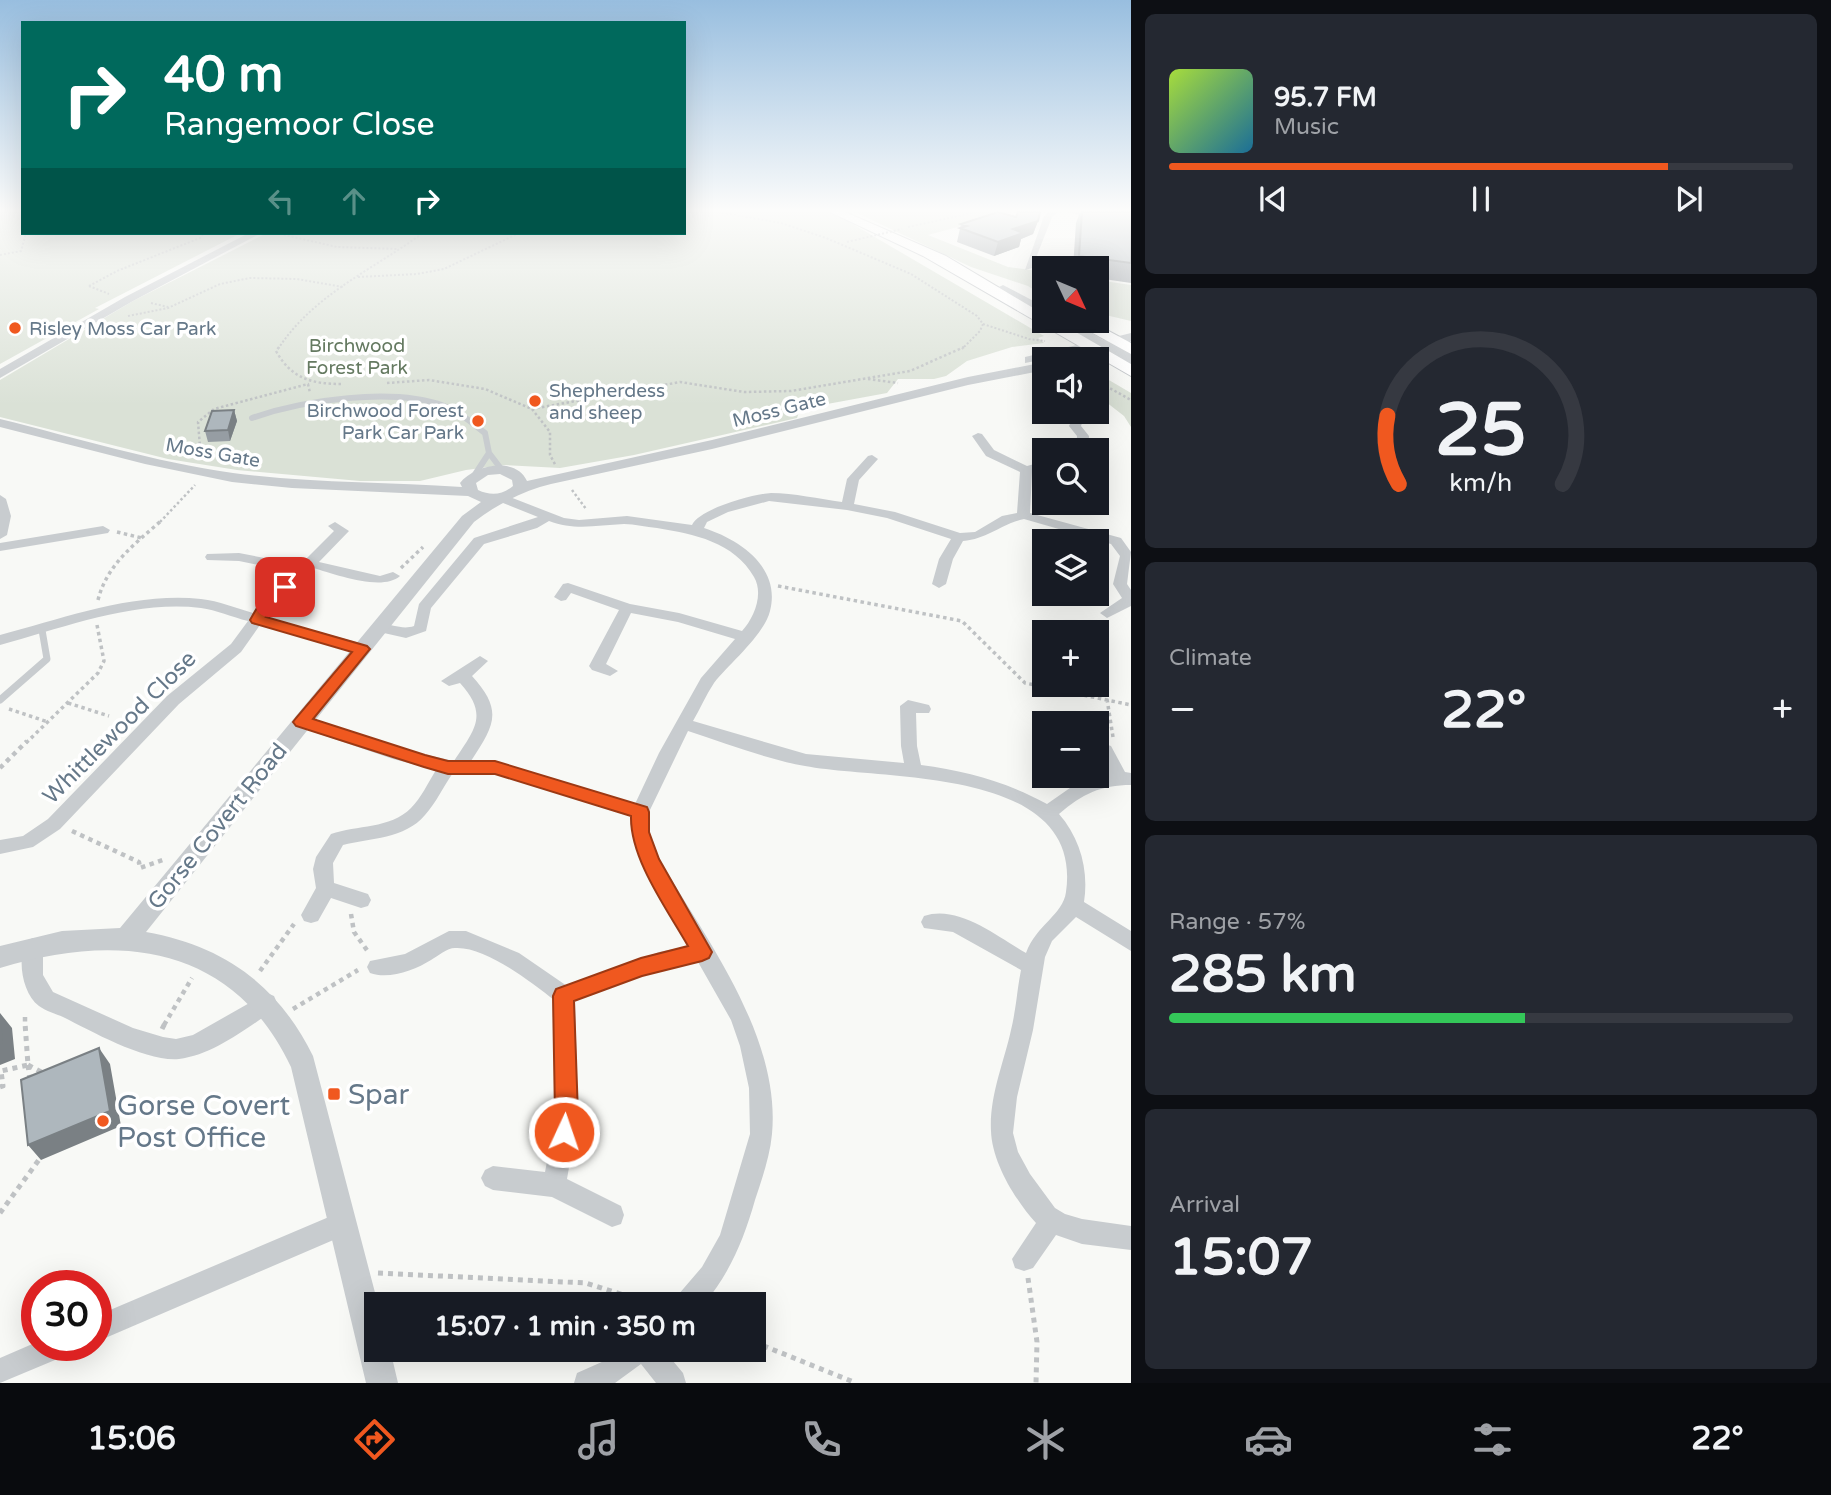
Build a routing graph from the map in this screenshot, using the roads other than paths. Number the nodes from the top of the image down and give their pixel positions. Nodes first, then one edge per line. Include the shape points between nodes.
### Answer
1 (172, 277) edge
2 (973, 277) edge
3 (978, 277) edge
4 (1003, 288) junction
5 (1032, 300) edge
6 (1032, 305) edge
7 (1084, 333) edge
8 (1092, 333) edge
9 (1110, 348) edge
10 (1131, 360) edge
11 (1032, 368) edge
12 (1131, 370) edge
13 (0, 374) edge
14 (965, 381) junction
15 (252, 418) dead end
16 (0, 422) edge
17 (978, 436) dead end
18 (489, 453) junction
19 (872, 459) dead end
20 (1032, 468) edge
21 (1026, 470) junction
22 (505, 471) junction
23 (562, 476) junction
24 (473, 485) junction
25 (521, 488) junction
26 (498, 499) junction
27 (0, 502) edge
28 (848, 506) junction
29 (541, 513) junction
30 (1024, 515) junction
31 (468, 519) junction
32 (335, 526) dead end
33 (103, 530) road end
34 (697, 530) junction
35 (0, 535) edge
36 (959, 537) junction
37 (1131, 537) edge
38 (1116, 541) junction
39 (0, 547) edge
40 (212, 557) dead end
41 (305, 566) junction
42 (393, 576) road end
43 (939, 584) dead end
44 (561, 597) dead end
45 (1130, 601) edge
46 (627, 608) junction
47 (1107, 613) dead end
48 (257, 620) junction
49 (380, 628) junction
50 (42, 629) junction
51 (745, 637) junction
52 (0, 640) edge
53 (362, 649) junction
54 (480, 661) dead end
55 (610, 671) dead end
56 (0, 700) edge
57 (923, 709) dead end
58 (302, 722) junction
59 (684, 724) junction
60 (1109, 756) edge
61 (453, 766) junction
62 (915, 771) junction
63 (1125, 778) edge
64 (640, 812) junction
65 (1048, 813) junction
66 (0, 847) edge
67 (326, 890) junction
68 (360, 900) road end
69 (1073, 905) junction
70 (311, 915) road end
71 (931, 922) dead end
72 (126, 939) junction
73 (1131, 943) edge
74 (33, 947) junction
75 (702, 952) junction
76 (0, 957) edge
77 (1032, 966) junction
78 (377, 967) road end
79 (564, 996) junction
80 (265, 1002) junction
81 (493, 1178) dead end
82 (554, 1185) junction
83 (612, 1215) dead end
84 (1051, 1222) junction
85 (343, 1223) junction
86 (1131, 1238) edge
87 (1024, 1259) road end
88 (697, 1292) edge
89 (112, 1322) edge
90 (23, 1361) edge
91 (623, 1362) edge
92 (656, 1362) edge
93 (0, 1371) edge
94 (383, 1383) edge
95 (587, 1383) edge
96 (673, 1383) edge

1 - 13 street
2 - 9 main road
3 - 4 main road
4 - 5 main road
4 - 6 street
7 - 9 street
8 - 9 main road
9 - 10 street
9 - 12 main road
9 - 14 street, Moss Gate via 1007,365
11 - 14 street, Moss Gate
14 - 23 street, Moss Gate via 715,444
15 - 18 lane via 270,410 324,401 422,401 443,405 485,433
16 - 24 street, Moss Gate via 225,476 310,484
17 - 21 street via 990,453
18 - 22 lane
18 - 24 lane
19 - 28 street via 853,479
20 - 21 street
21 - 30 street
22 - 23 street, Moss Gate
22 - 24 street, Moss Gate via 487,471
22 - 25 street via 519,478
23 - 25 street, Moss Gate
24 - 26 street, Moss Gate
24 - 31 street, Gorse Covert Road
25 - 26 street, Moss Gate
25 - 29 street
26 - 29 street
26 - 31 street, Gorse Covert Road
27 - 35 street via 5,516
28 - 34 street via 769,497 723,509 701,520
28 - 36 street
29 - 34 street via 579,524 627,520
29 - 49 street via 532,525 479,541 424,607 421,628 403,634
30 - 36 street via 978,536
30 - 38 street
31 - 49 street, Gorse Covert Road
32 - 41 street, Whittlewood Close via 342,531
33 - 39 street
34 - 51 street via 751,559 765,583 763,612
36 - 43 street
37 - 38 street
38 - 45 street via 1127,556 1120,584
40 - 41 street
41 - 42 street via 380,580
41 - 48 street, Whittlewood Close
44 - 46 street via 568,587
45 - 47 street
46 - 51 street
46 - 55 street via 597,666
48 - 50 street via 205,604 166,602
48 - 53 street
48 - 66 street, Whittlewood Close via 236,648 173,700 54,824 27,842
49 - 53 street, Gorse Covert Road
50 - 52 street
50 - 56 lane via 47,659
51 - 59 street via 707,682
53 - 58 street, Gorse Covert Road
54 - 61 street via 456,679 481,694 486,718 482,731
57 - 62 street via 908,706 907,752
58 - 61 street via 399,755
58 - 72 street, Gorse Covert Road
59 - 62 street via 801,759
59 - 64 street
60 - 63 street
61 - 64 street via 495,768
61 - 67 street via 434,785 425,804 404,823 337,839 322,863
62 - 65 street via 967,778 1012,792
63 - 65 street via 1094,780
64 - 75 street via 640,832 650,861
65 - 69 street via 1069,840 1077,877
67 - 68 street
67 - 70 street
69 - 73 street
69 - 77 street via 1039,943
71 - 77 street via 956,924
72 - 74 street, Gorse Covert Road
72 - 80 street, Gorse Covert Road via 204,961
74 - 76 street, Gorse Covert Road
74 - 80 street via 30,972 46,999 152,1045 178,1050 225,1031
75 - 79 street via 635,969
75 - 88 street via 740,1016 751,1046 760,1087 761,1134 731,1240
77 - 84 street via 1001,1132 1009,1161
78 - 79 street via 407,962 448,932 509,958
79 - 82 street via 566,1115
80 - 85 street via 304,1065
81 - 82 street
82 - 83 street
84 - 86 street via 1087,1233
84 - 87 street
85 - 89 street
85 - 94 street
90 - 93 street
91 - 95 street
92 - 96 street

